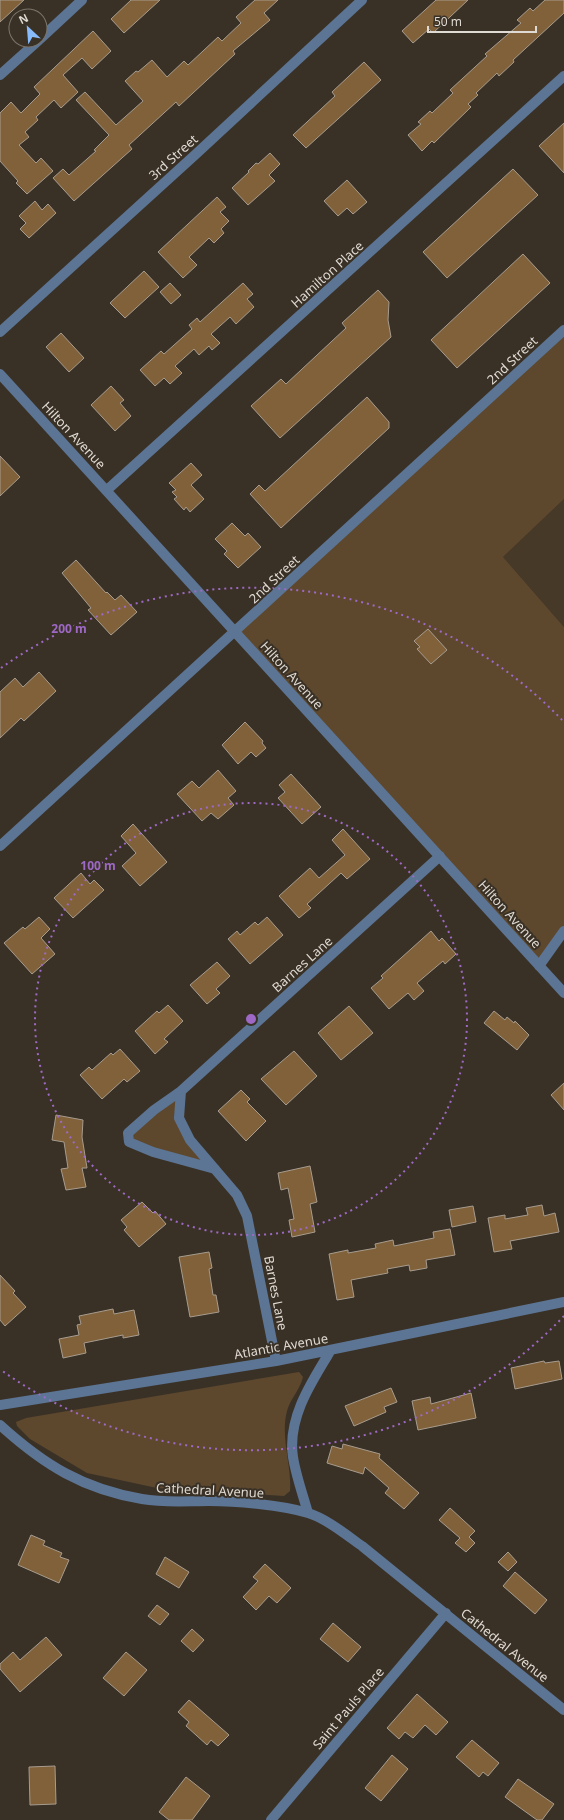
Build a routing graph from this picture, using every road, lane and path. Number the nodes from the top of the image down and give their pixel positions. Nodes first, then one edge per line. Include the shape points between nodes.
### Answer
1 (82, 0) edge
2 (362, 0) edge
3 (48, 32) edge
4 (31, 48) edge
5 (0, 75) edge
6 (564, 76) edge
7 (564, 330) edge
8 (0, 332) edge
9 (0, 374) edge
10 (107, 490) junction
11 (235, 632) junction
12 (0, 846) edge
13 (440, 856) junction
14 (564, 931) edge
15 (540, 966) junction
16 (564, 993) edge
17 (182, 1091) junction
18 (215, 1169) junction
19 (564, 1302) edge
20 (331, 1350) junction
21 (276, 1361) junction
22 (0, 1405) edge
23 (0, 1425) edge
24 (308, 1513) junction
25 (446, 1613) junction
26 (564, 1710) edge
27 (271, 1820) edge

1 - 3 street
2 - 8 street, 3rd Street
4 - 5 street
6 - 10 street, Hamilton Place
7 - 11 street, 2nd Street
9 - 10 street, Hilton Avenue
10 - 11 street, Hilton Avenue
11 - 12 street, 2nd Street
11 - 13 street, Hilton Avenue
13 - 15 street, Hilton Avenue
13 - 17 street, Barnes Lane
14 - 15 street
15 - 16 street, Hilton Avenue
17 - 18 street, Barnes Lane via 179,1118 190,1140
17 - 18 street, Barnes Lane via 154,1110 128,1133 129,1142 153,1152
18 - 21 street, Barnes Lane via 237,1195 247,1216
19 - 20 street, Atlantic Avenue
20 - 21 street, Atlantic Avenue
20 - 24 street via 310,1384 296,1420 292,1441 293,1457
21 - 22 street, Atlantic Avenue
23 - 24 street, Cathedral Avenue via 41,1460 77,1480 103,1490 143,1499 174,1502 241,1502
24 - 25 street, Cathedral Avenue via 362,1546
25 - 26 street, Cathedral Avenue
25 - 27 street, Saint Pauls Place

